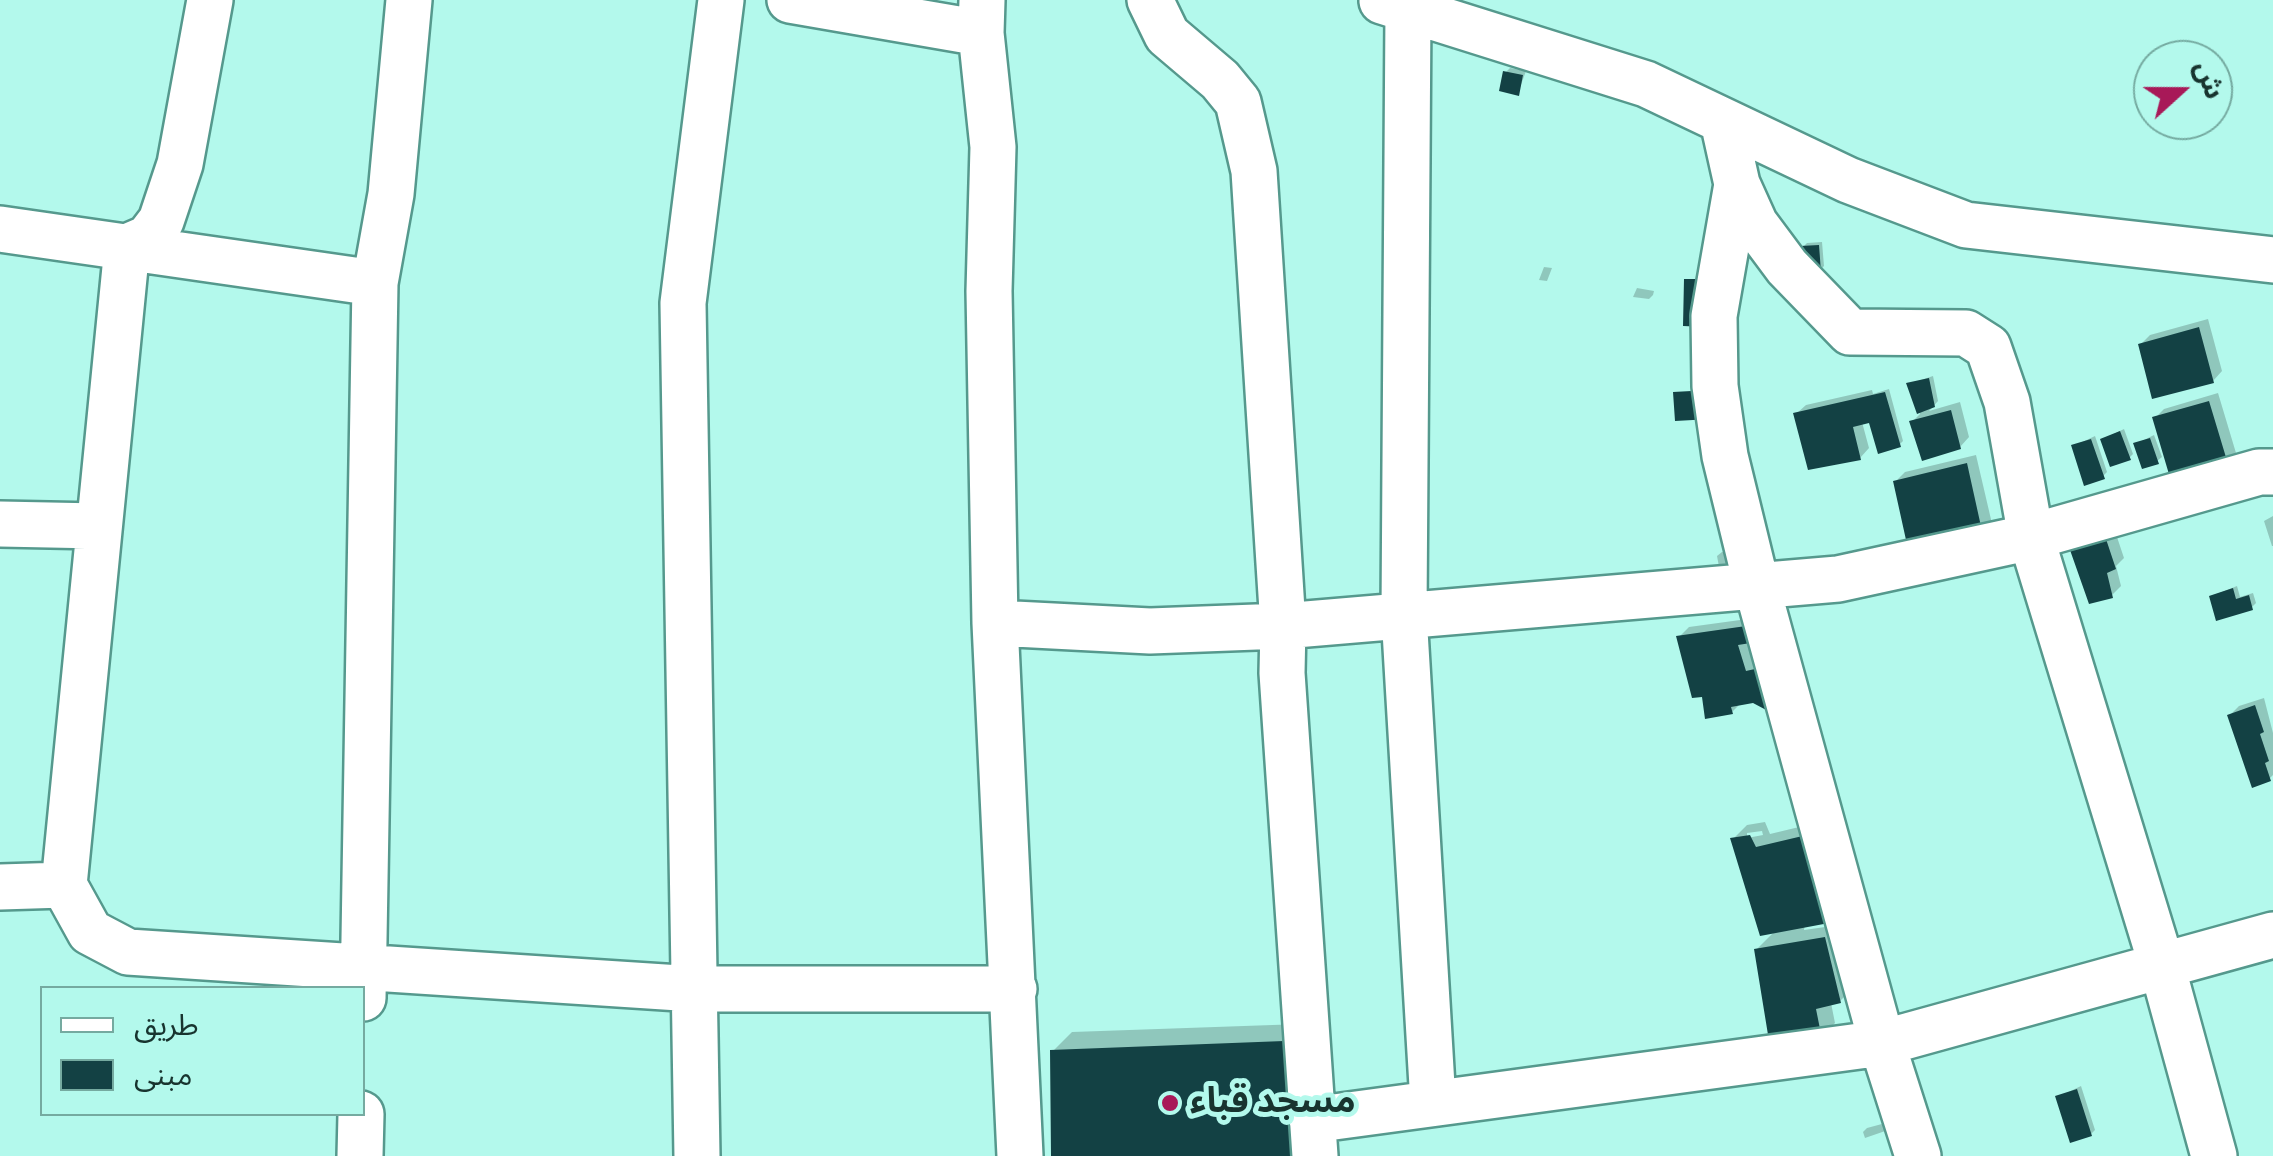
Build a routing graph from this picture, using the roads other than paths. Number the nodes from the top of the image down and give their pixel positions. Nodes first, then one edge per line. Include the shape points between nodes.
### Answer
1 (210, 0) edge
2 (409, 0) edge
3 (721, 0) edge
4 (790, 0) edge
5 (1150, 0) edge
6 (1394, 4) edge
7 (982, 16) edge
8 (1723, 120) junction
9 (1736, 184) junction
10 (0, 229) edge
11 (127, 247) junction
12 (2273, 260) edge
13 (375, 283) junction
14 (2273, 472) edge
15 (0, 524) edge
16 (99, 526) junction
17 (2031, 537) junction
18 (1757, 587) junction
19 (1404, 614) junction
20 (995, 623) junction
21 (1283, 626) junction
22 (64, 885) junction
23 (0, 887) edge
24 (2273, 935) edge
25 (2162, 966) junction
26 (363, 984) edge
27 (1014, 988) junction
28 (696, 989) junction
29 (1882, 1044) junction
30 (1433, 1103) junction
31 (361, 1116) edge
32 (1313, 1138) edge
33 (360, 1156) edge
34 (697, 1156) edge
35 (1020, 1156) edge
36 (1918, 1156) edge
37 (2214, 1156) edge

1 - 11 street via 180,164 161,221 148,238
2 - 13 street via 391,194
3 - 28 street via 684,303
4 - 7 street
5 - 21 street via 1167,35 1238,102 1254,171
6 - 8 street via 1646,84
6 - 19 street
7 - 20 street via 993,148
8 - 9 street
8 - 12 street via 1848,180 1966,224
9 - 17 street via 1787,268 1850,332 1966,333 1988,347 2007,402
9 - 18 street via 1714,316 1715,386
10 - 11 street
11 - 13 street
11 - 16 street
13 - 26 street
14 - 17 street
15 - 16 street
16 - 22 street
17 - 18 street via 1838,579
17 - 25 street
18 - 19 street
18 - 29 street
19 - 21 street
19 - 30 street
20 - 21 street via 1150,631
20 - 27 street
21 - 32 street
22 - 23 street
22 - 26 street via 90,932 128,952
24 - 25 street
25 - 29 street
25 - 37 street
26 - 28 street
27 - 28 street
27 - 35 street
28 - 34 street
29 - 30 street
29 - 36 street
30 - 32 street
31 - 33 street

